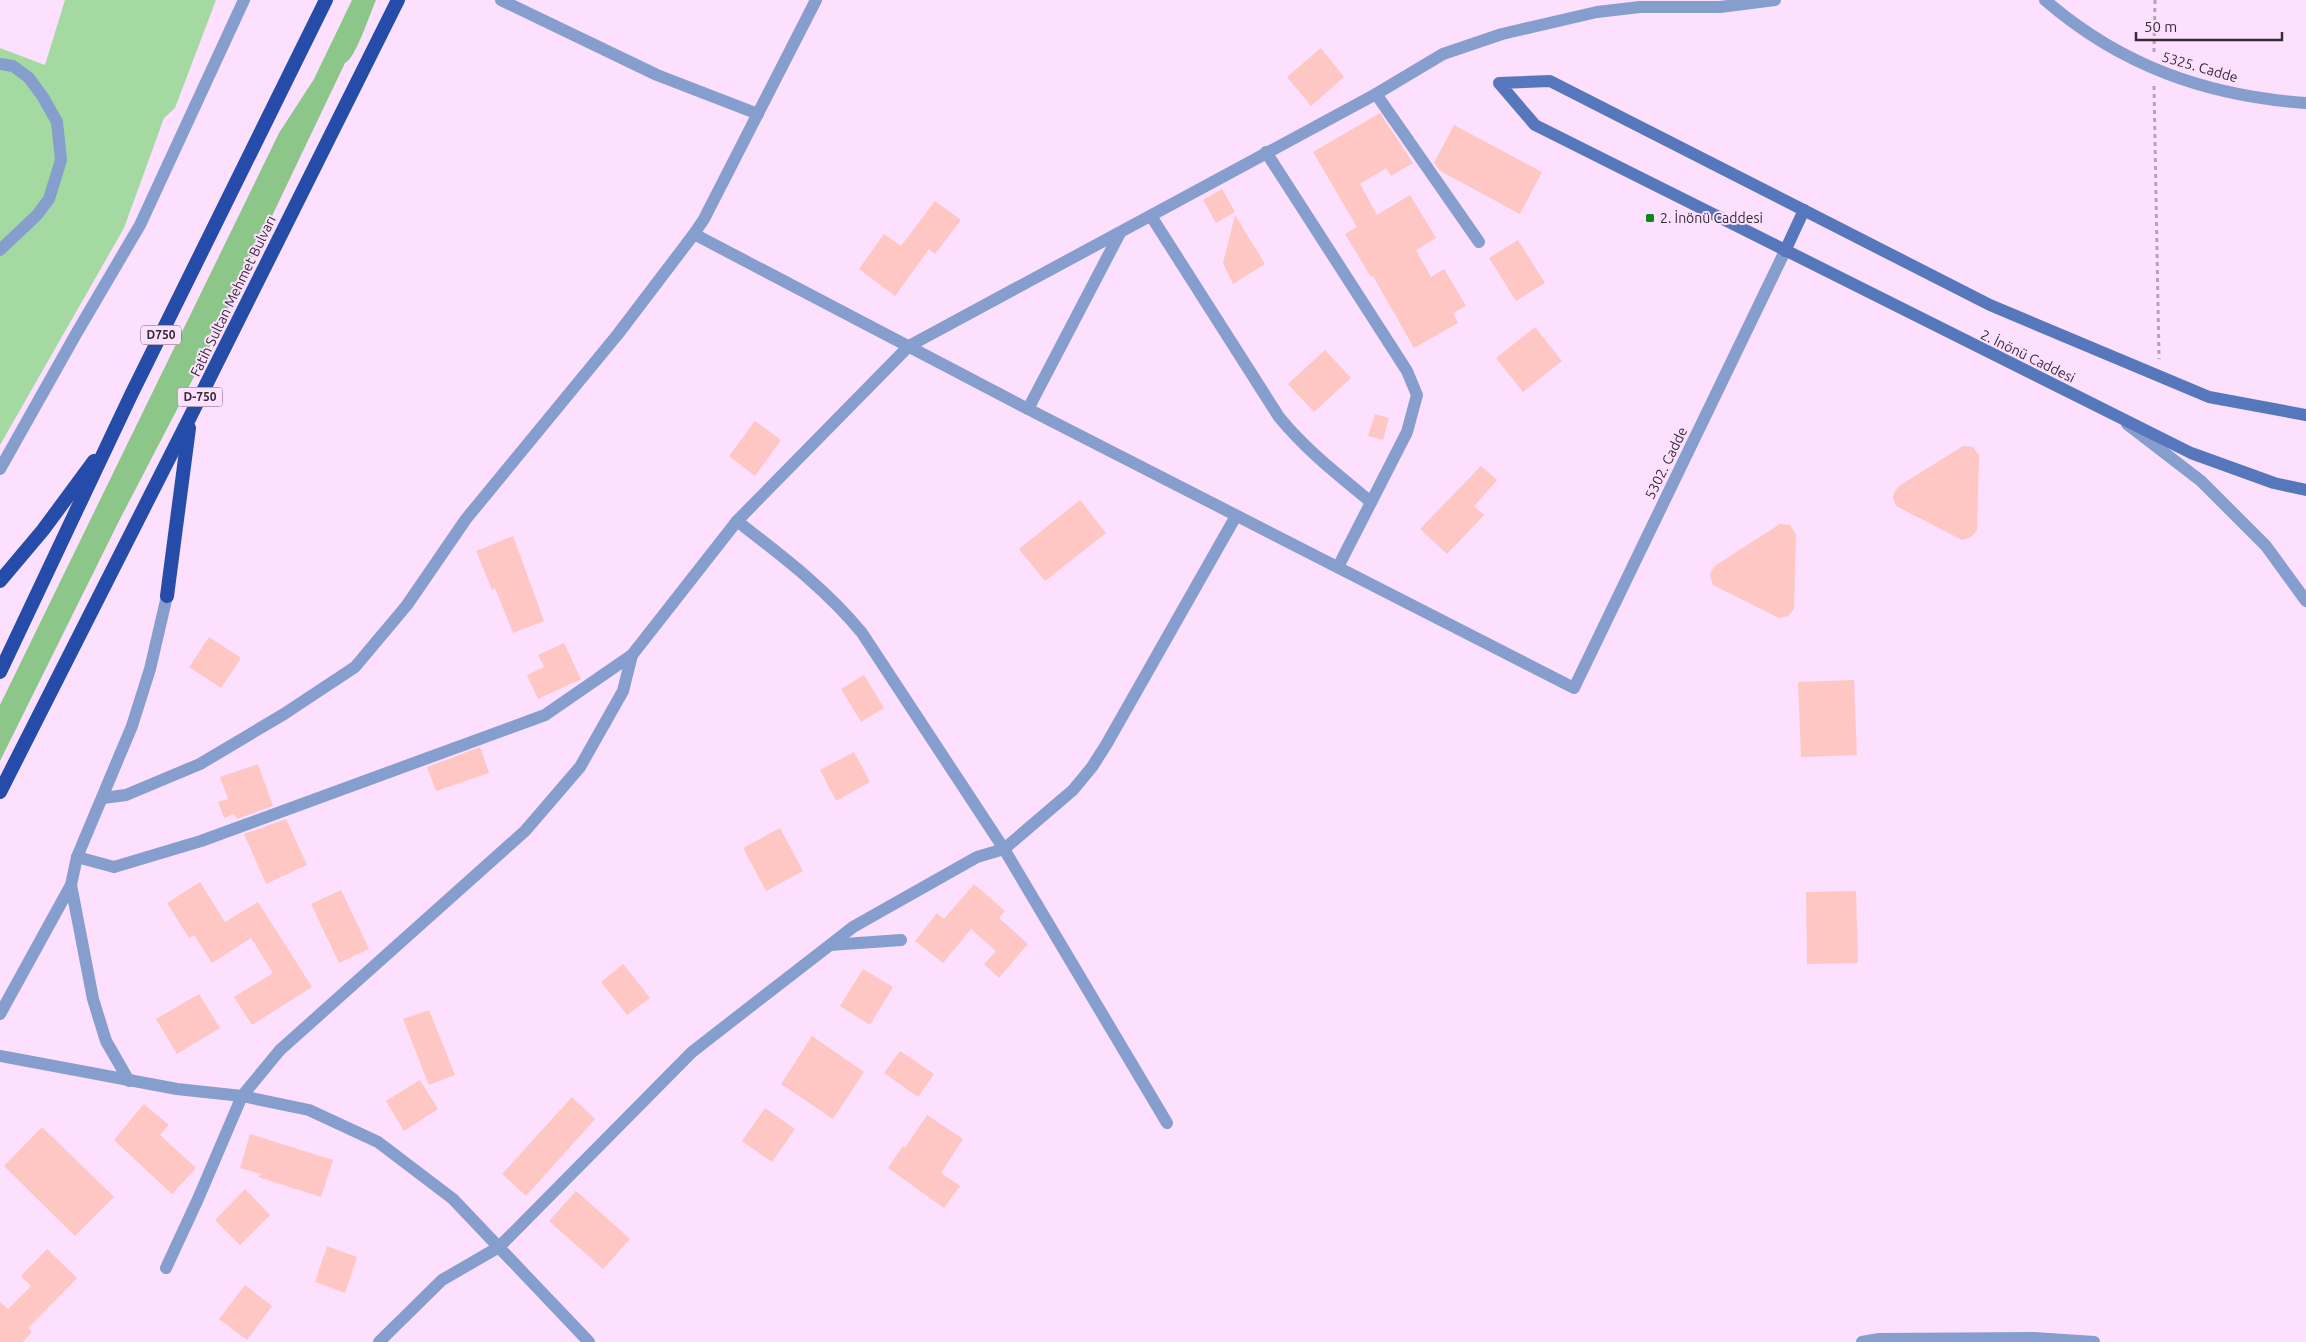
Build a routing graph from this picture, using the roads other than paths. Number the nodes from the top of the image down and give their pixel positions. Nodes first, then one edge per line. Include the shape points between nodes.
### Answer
1 (244, 0) edge
2 (326, 0) edge
3 (398, 0) edge
4 (501, 0) edge
5 (816, 0) edge
6 (1775, 0) edge
7 (2045, 0) edge
8 (0, 64) edge
9 (1376, 94) junction
10 (2306, 103) edge
11 (758, 114) junction
12 (1266, 152) junction
13 (1804, 210) junction
14 (1151, 216) junction
15 (1120, 233) junction
16 (694, 234) junction
17 (1479, 242) dead end
18 (0, 250) edge
19 (1785, 251) junction
20 (909, 346) junction
21 (1028, 409) junction
22 (2115, 415) junction
23 (2306, 415) edge
24 (190, 417) junction
25 (114, 434) junction
26 (0, 469) edge
27 (2306, 490) edge
28 (1371, 502) junction
29 (1236, 516) junction
30 (737, 522) junction
31 (1338, 567) junction
32 (0, 581) edge
33 (167, 596) joint
34 (2306, 601) edge
35 (632, 655) junction
36 (0, 672) edge
37 (0, 792) edge
38 (104, 798) junction
39 (1004, 849) junction
40 (77, 857) junction
41 (72, 885) junction
42 (901, 940) dead end
43 (830, 945) junction
44 (0, 1014) edge
45 (0, 1056) edge
46 (129, 1081) junction
47 (242, 1096) junction
48 (1167, 1123) dead end
49 (499, 1247) junction
50 (166, 1268) dead end
51 (379, 1342) edge
52 (589, 1342) edge
53 (1862, 1342) edge
54 (2094, 1342) edge

1 - 26 street via 140,225
2 - 25 highway, D750
3 - 24 highway, Fatih Sultan Mehmet Bulvarı / D-750
4 - 11 street via 658,75
5 - 11 street
6 - 9 street via 1720,7 1640,7 1597,12 1521,30 1443,54
7 - 10 street, 5325. Cadde via 2110,48 2154,70 2207,88 2269,101
8 - 18 street via 13,66 29,78 43,97 57,122 61,160 49,199
9 - 12 street
9 - 17 street
11 - 16 street
12 - 14 street
12 - 28 street via 1413,383 1417,395 1407,432
13 - 19 main road
13 - 19 main road, 2. İnönü Caddesi via 1550,81 1499,83 1535,125
13 - 23 main road, 2. İnönü Caddesi via 1990,305 2209,397
14 - 15 street
14 - 28 street via 1279,417 1295,437
15 - 20 street
15 - 21 street
16 - 20 street
16 - 38 street via 618,334 466,519 407,604 354,667 200,764 126,795
19 - 22 main road, 2. İnönü Caddesi
19 - 31 street, 5302. Cadde via 1574,688
20 - 21 street
20 - 30 street
21 - 29 street
22 - 27 main road, 2. İnönü Caddesi via 2191,453 2274,483
22 - 34 street via 2201,481 2266,546
24 - 33 highway
24 - 37 highway, Fatih Sultan Mehmet Bulvarı / D-750
25 - 32 highway via 43,530
25 - 36 highway, D750
28 - 31 street
29 - 31 street
29 - 39 street via 1092,768 1048,814
30 - 35 street
30 - 39 street via 795,565 842,609 862,633
33 - 38 street via 150,669
35 - 40 street via 545,715 211,838 114,867
35 - 47 street via 623,691 580,767 525,831 280,1050
38 - 40 street
39 - 43 street via 977,858 853,927
39 - 48 street
40 - 41 street
41 - 44 street
41 - 46 street via 93,999 106,1040
42 - 43 street
43 - 49 street via 692,1052
45 - 46 street
46 - 47 street
47 - 49 street via 309,1110 378,1142 453,1199
47 - 50 street
49 - 51 street via 442,1280
49 - 52 street
53 - 54 street via 1879,1339 2034,1338

